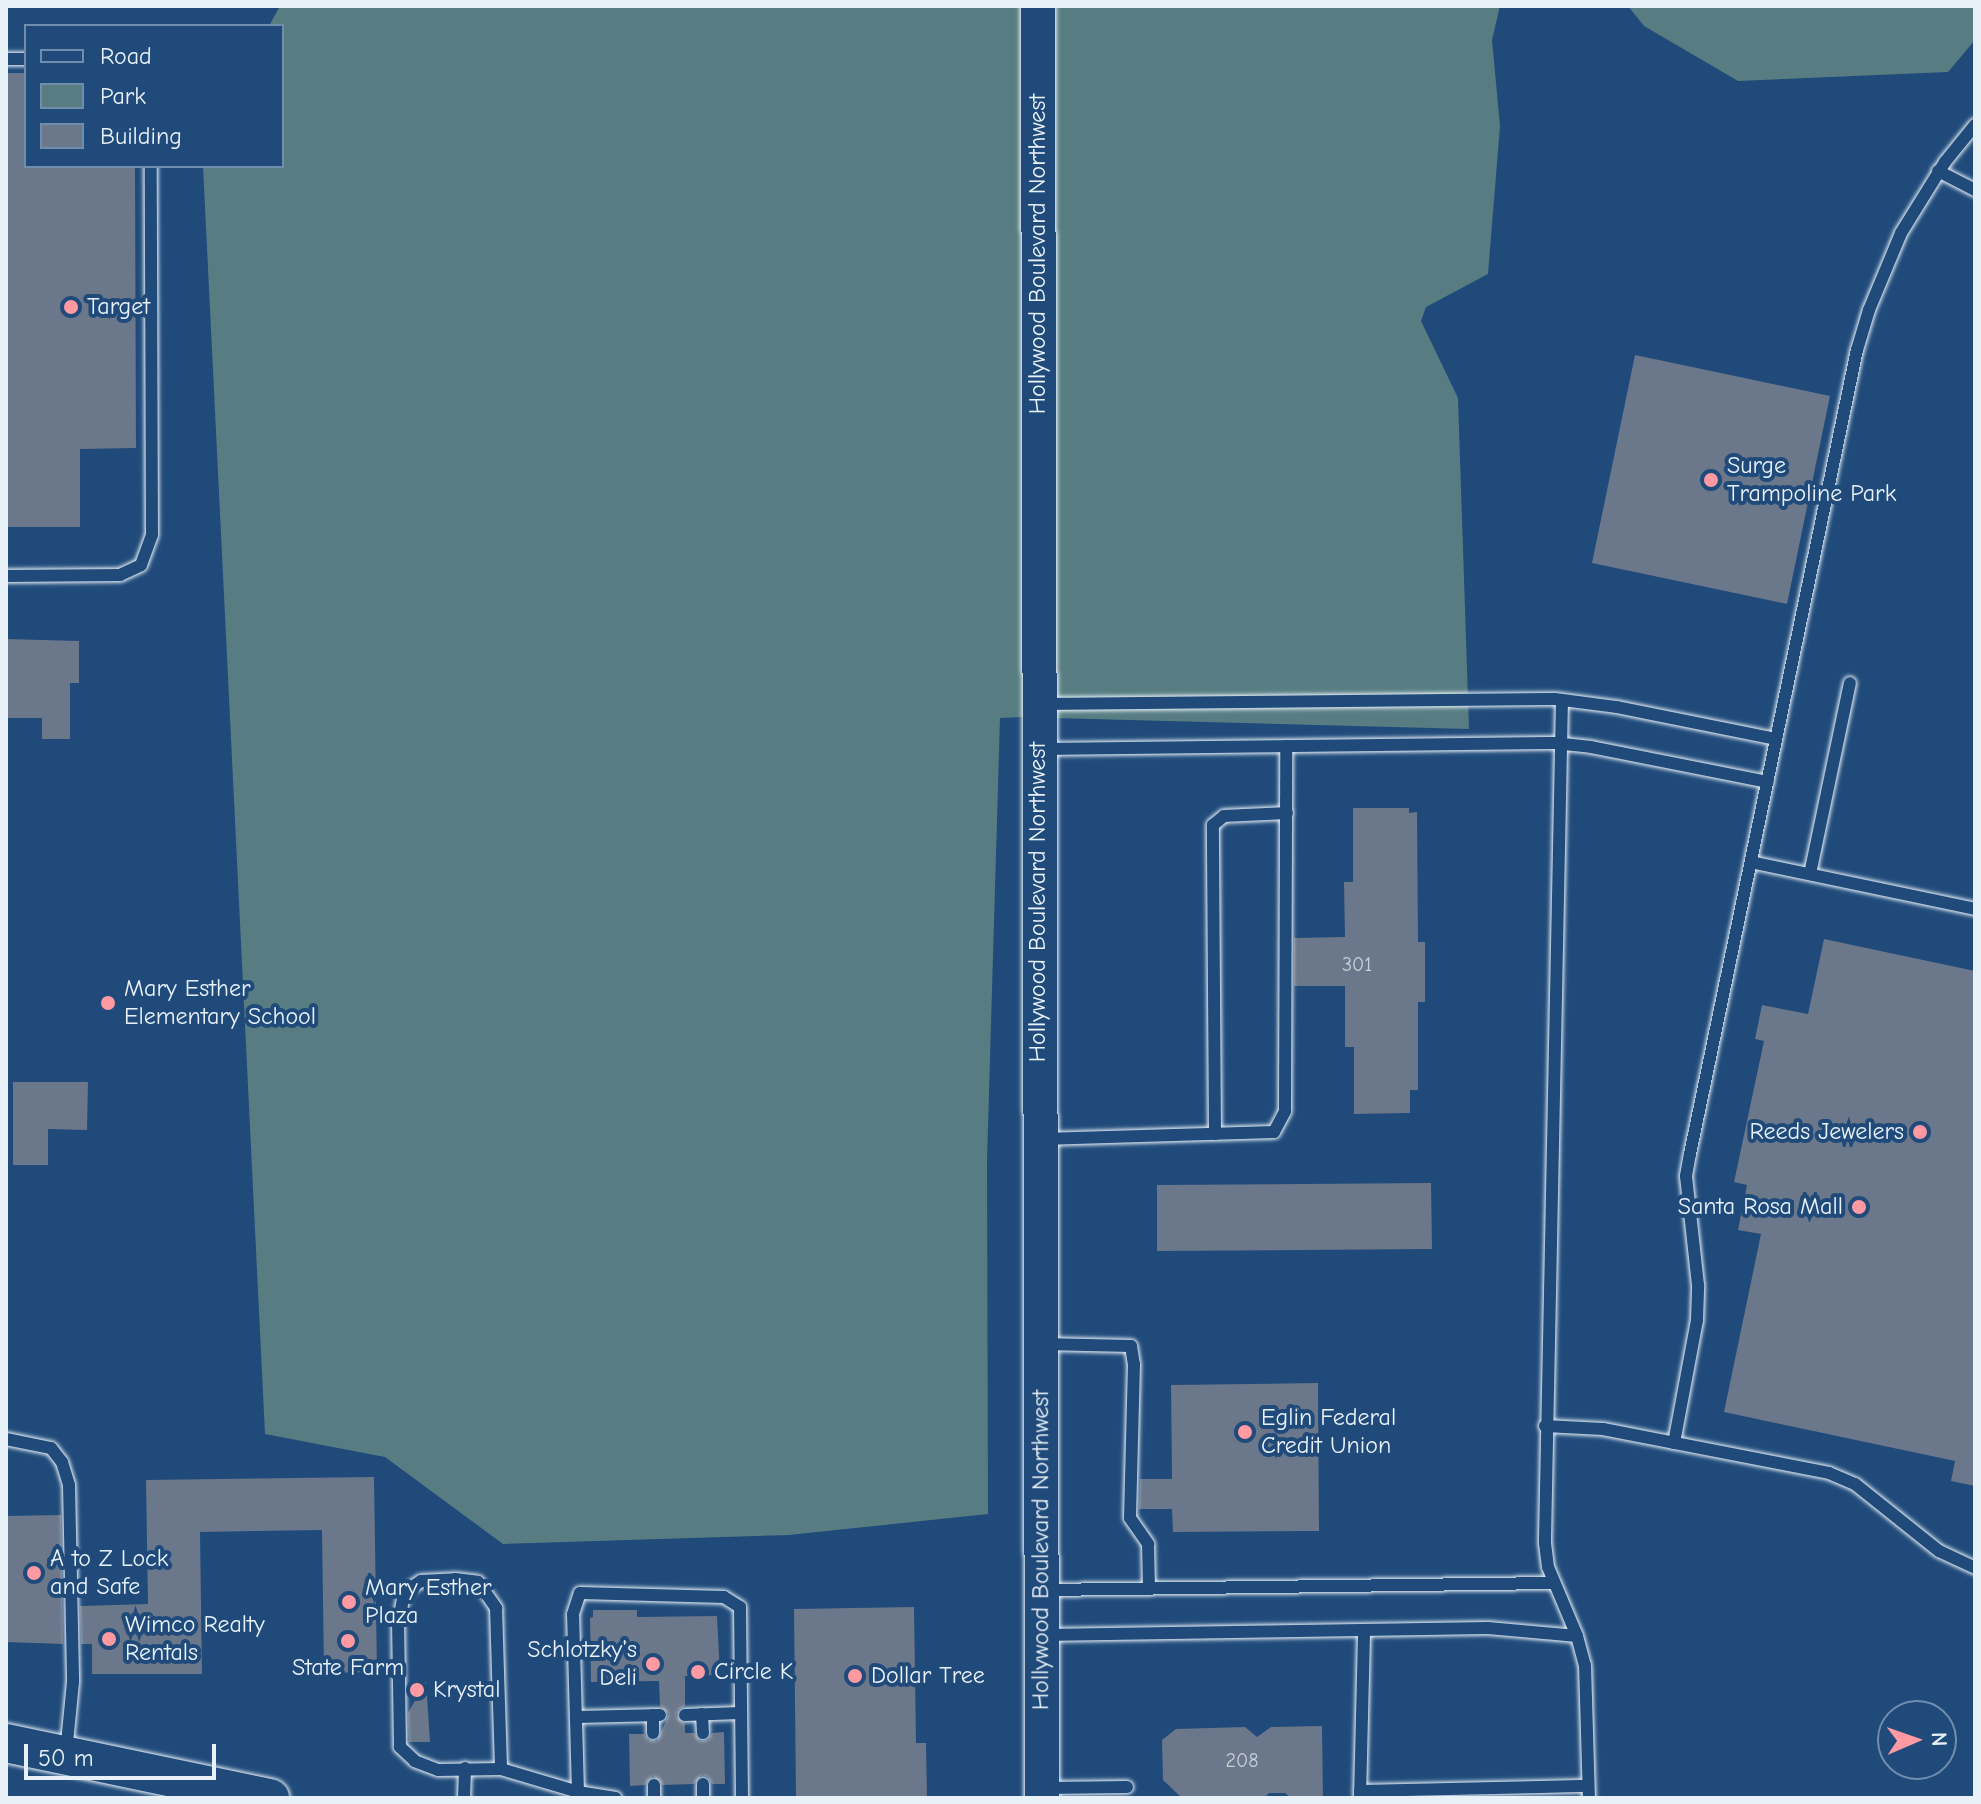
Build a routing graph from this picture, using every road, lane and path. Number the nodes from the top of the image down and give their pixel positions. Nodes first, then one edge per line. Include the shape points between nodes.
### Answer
1 (1038, 6) edge
2 (1975, 125) edge
3 (151, 168) edge
4 (1938, 171) junction
5 (1975, 190) edge
6 (6, 576) edge
7 (1850, 683) dead end
8 (1562, 700) junction
9 (1038, 704) junction
10 (1776, 739) junction
11 (1561, 744) junction
12 (1286, 746) junction
13 (1038, 749) junction
14 (1768, 782) junction
15 (1287, 813) junction
16 (1751, 862) junction
17 (1810, 874) junction
18 (1975, 909) edge
19 (1215, 1134) junction
20 (1038, 1140) junction
21 (1040, 1344) junction
22 (1545, 1426) junction
23 (6, 1439) edge
24 (1674, 1443) junction
25 (1975, 1568) edge
26 (1554, 1583) junction
27 (1149, 1589) junction
28 (1041, 1590) junction
29 (1364, 1631) junction
30 (1041, 1635) junction
31 (1577, 1636) junction
32 (740, 1713) junction
33 (702, 1714) junction
34 (685, 1715) dead end
35 (577, 1717) junction
36 (653, 1733) dead end
37 (703, 1733) dead end
38 (6, 1743) edge
39 (66, 1756) junction
40 (465, 1768) junction
41 (501, 1769) junction
42 (703, 1784) dead end
43 (1127, 1787) dead end
44 (578, 1792) junction
45 (1589, 1792) edge
46 (1042, 1793) edge
47 (1360, 1794) edge
48 (270, 1798) edge
49 (464, 1798) edge
50 (616, 1798) edge
51 (703, 1798) edge
52 (742, 1798) edge

1 - 9 street, Hollywood Boulevard Northwest
2 - 4 lane
3 - 6 lane via 152,535 141,565 120,575
4 - 5 lane
4 - 10 lane via 1901,233 1869,310
7 - 17 lane
8 - 9 lane
8 - 10 lane
8 - 11 lane
9 - 13 street, Hollywood Boulevard Northwest
10 - 14 lane
11 - 12 lane
11 - 14 lane
11 - 22 lane
12 - 13 lane
12 - 15 lane
13 - 20 street, Hollywood Boulevard Northwest
14 - 16 lane
15 - 19 lane via 1285,1111 1274,1132
15 - 19 lane via 1224,816 1213,825
16 - 17 lane
16 - 24 lane via 1686,1176 1697,1320
17 - 18 lane
19 - 20 lane
20 - 21 street, Hollywood Boulevard Northwest
21 - 27 lane via 1131,1346 1130,1518 1148,1544
21 - 28 street, Hollywood Boulevard Northwest
22 - 24 lane via 1603,1429
22 - 26 lane via 1545,1543
23 - 39 lane via 51,1448 69,1485 73,1682
24 - 25 lane via 1829,1473 1855,1484 1939,1551
26 - 27 lane
26 - 31 lane
27 - 28 lane
28 - 30 street, Hollywood Boulevard Northwest
29 - 30 lane
29 - 31 lane via 1488,1628
29 - 47 lane
30 - 46 street, Hollywood Boulevard Northwest
31 - 45 lane via 1585,1665
32 - 33 lane
32 - 35 lane via 740,1607 724,1597 580,1593 573,1614
32 - 52 lane
33 - 34 lane
33 - 37 lane
35 - 36 lane via 656,1715
35 - 44 lane
38 - 39 main road
39 - 48 main road
40 - 41 lane
40 - 41 lane via 438,1770 415,1761 400,1747 398,1625 409,1589 421,1581 478,1582 496,1608
40 - 49 lane
41 - 44 lane
42 - 51 lane
43 - 46 lane
44 - 50 lane
45 - 47 lane

